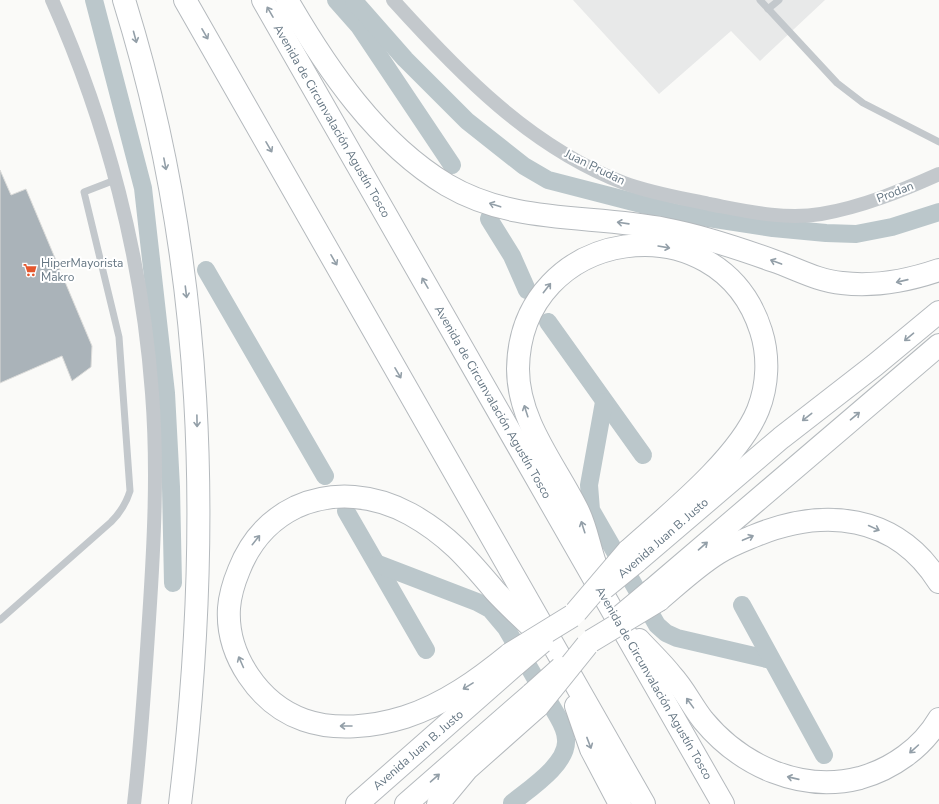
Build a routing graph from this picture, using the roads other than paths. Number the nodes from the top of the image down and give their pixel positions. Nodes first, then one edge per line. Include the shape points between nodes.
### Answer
1 (52, 0) edge
2 (124, 0) edge
3 (185, 0) edge
4 (263, 0) edge
5 (287, 0) edge
6 (393, 0) edge
7 (760, 0) edge
8 (779, 0) edge
9 (768, 9) junction
10 (939, 142) edge
11 (939, 174) edge
12 (115, 180) junction
13 (851, 208) joint
14 (939, 270) edge
15 (939, 312) edge
16 (939, 345) edge
17 (632, 556) junction
18 (939, 582) edge
19 (656, 595) junction
20 (609, 606) junction
21 (0, 620) edge
22 (556, 652) junction
23 (513, 659) junction
24 (535, 700) junction
25 (939, 719) edge
26 (134, 804) edge
27 (180, 804) edge
28 (357, 804) edge
29 (406, 804) edge
30 (438, 804) edge
31 (620, 804) edge
32 (644, 804) edge
33 (723, 804) edge

1 - 12 street via 82,74
2 -> 27 main road via 150,93 179,238 190,321 197,411 197,610
3 -> 22 main road
20 -> 4 main road, Avenida de Circunvalación Agustín Tosco
14 -> 5 main road via 878,285 841,283 820,279 743,251 664,229 613,221 529,214 465,194 429,173 378,126 338,78
6 - 13 street, Juan Prudan via 437,49 486,96 538,137 576,160 624,183 758,214 791,216
7 - 9 lane
8 - 9 lane
9 - 10 lane via 837,83 863,103
11 - 13 street, Prodan
12 - 21 lane via 84,192 118,336 130,491 127,501 111,522
12 - 26 street via 137,276 149,355 154,429 156,521
15 -> 17 main road, Avenida Juan B. Justo
19 -> 16 main road
20 -> 17 main road via 579,512 526,413 518,371 523,334 540,297 552,282 583,259 609,249 642,244 686,253 704,261 730,281 748,303 758,322 767,364 765,387 759,408 749,428
17 - 23 main road, bridge via 574,614
19 -> 18 main road via 720,552 768,530 821,519 844,519 868,525 888,534 907,546 924,562
19 - 24 main road, bridge via 589,643
25 -> 20 main road via 923,741 905,756 868,775 848,781 831,782 794,779 777,774 745,758 721,740 688,701 673,677
20 - 33 main road, Avenida de Circunvalación Agustín Tosco
23 -> 22 main road via 422,711 360,726 321,724 302,719 284,710 253,682 242,666 235,647 229,610 231,595 250,547 273,522 308,502 349,496 368,498 410,514 456,546
22 -> 31 main road via 591,749
22 - 32 main road
23 - 28 main road, Avenida Juan B. Justo
29 -> 24 main road
24 - 30 main road via 467,769

